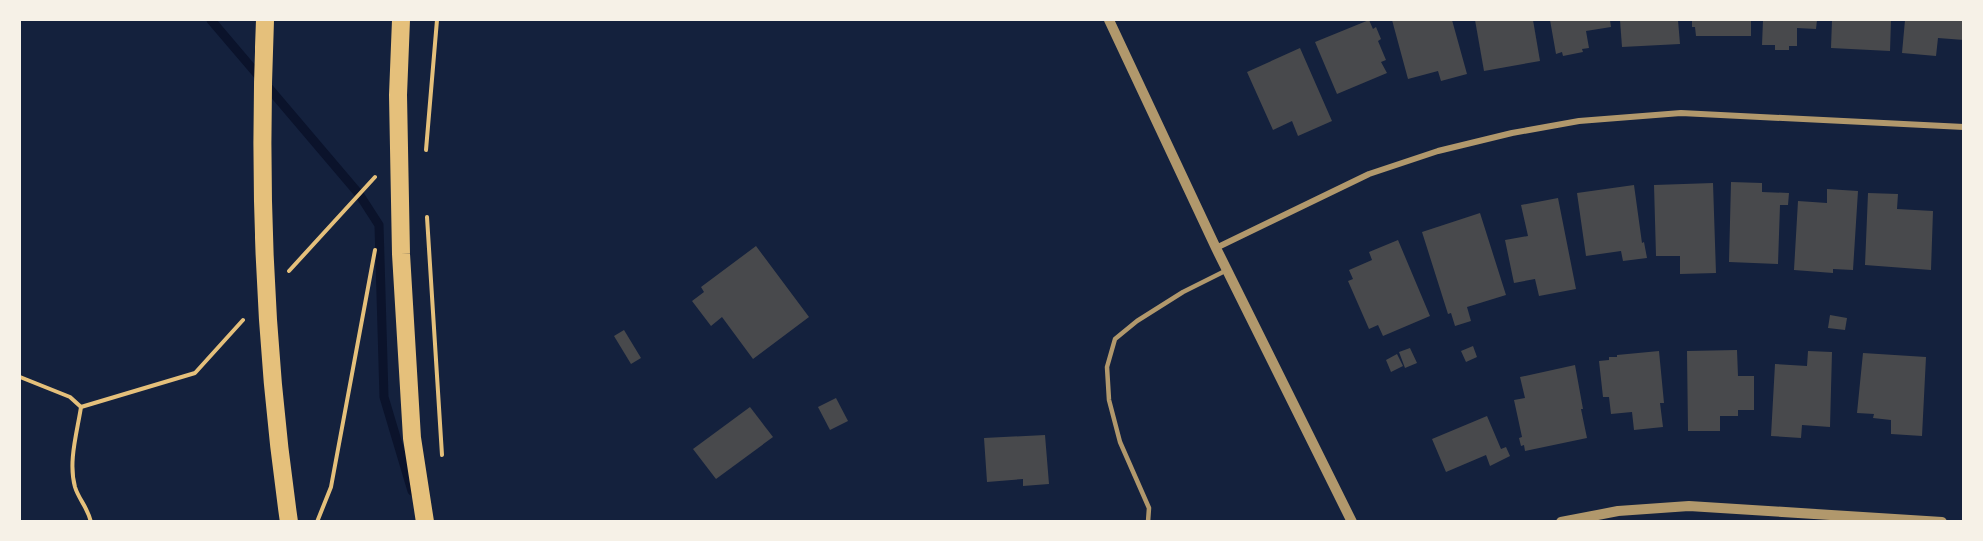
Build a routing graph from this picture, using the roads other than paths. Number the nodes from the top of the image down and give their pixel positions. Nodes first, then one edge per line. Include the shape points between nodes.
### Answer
1 (265, 20) edge
2 (401, 20) edge
3 (1109, 20) edge
4 (1964, 127) edge
5 (1216, 248) junction
6 (1227, 270) junction
7 (1934, 521) edge
8 (289, 522) edge
9 (425, 522) edge
10 (1148, 522) edge
11 (1352, 522) edge
12 (1561, 522) edge
13 (1942, 522) edge

1 - 8 highway via 264,260 279,449
2 - 9 highway via 401,254 412,438
3 - 5 street
4 - 5 street via 1681,113 1579,121 1438,151 1369,174
5 - 6 street
6 - 10 lane via 1183,292 1115,339 1107,367 1108,400 1120,442 1149,508
6 - 11 street
7 - 12 street via 1689,506 1618,511
7 - 13 street

